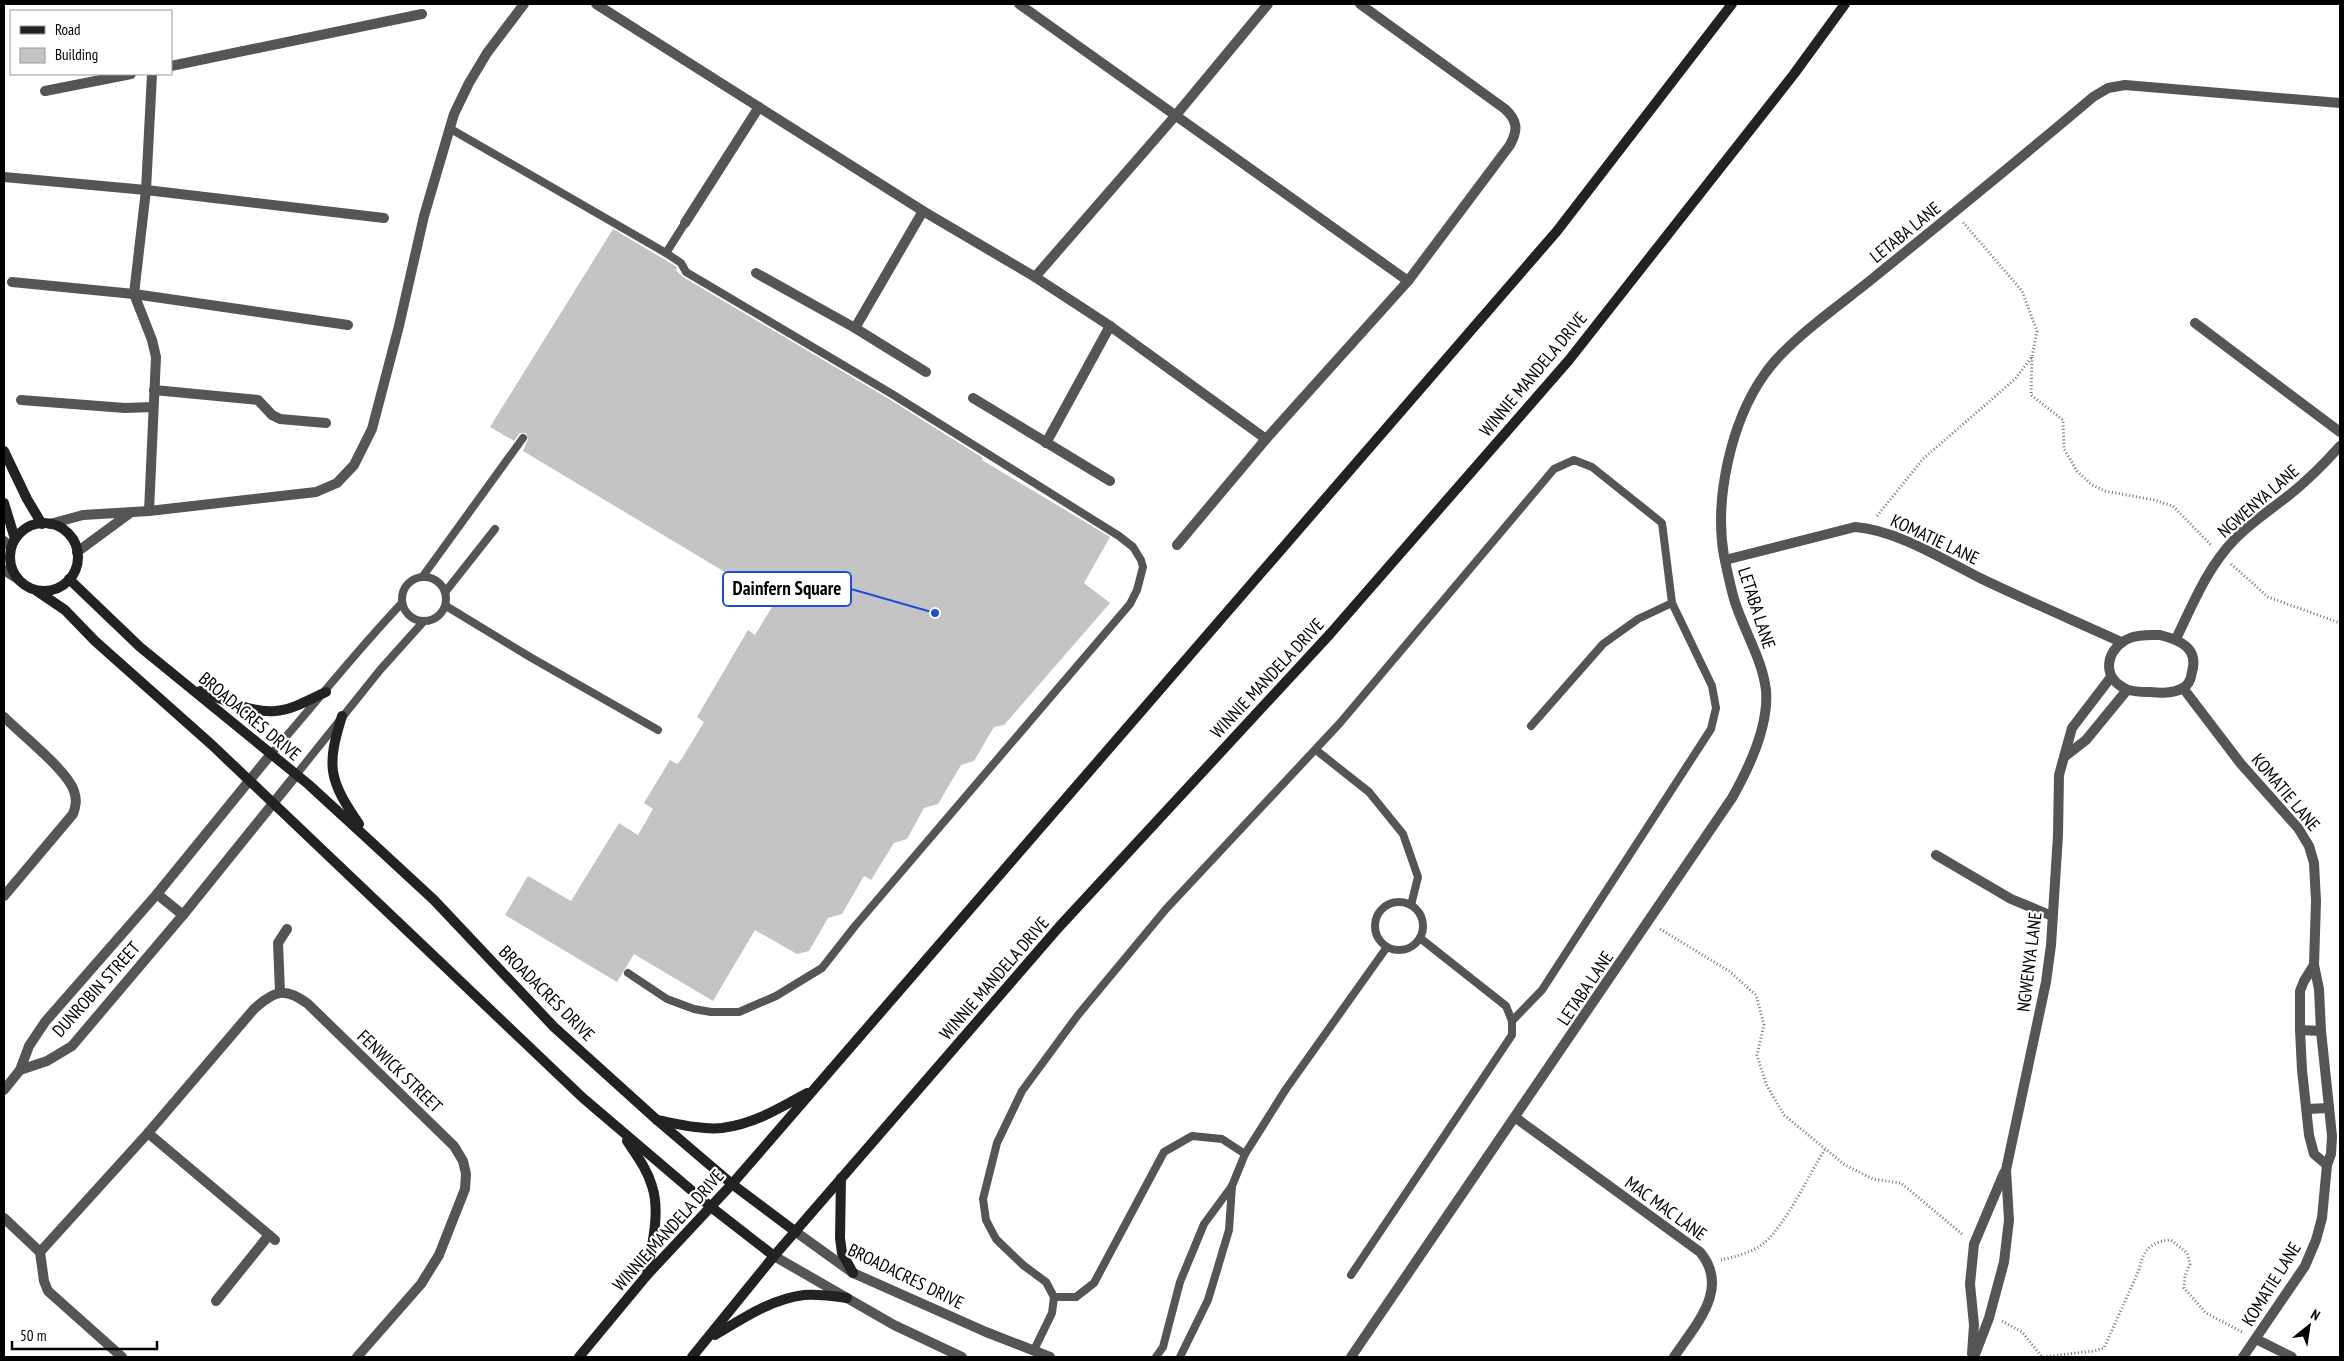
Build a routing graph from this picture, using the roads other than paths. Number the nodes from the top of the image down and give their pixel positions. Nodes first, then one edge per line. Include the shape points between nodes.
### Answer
1 (524, 4) edge
2 (596, 4) edge
3 (1019, 4) edge
4 (1268, 4) edge
5 (1360, 4) edge
6 (1732, 4) edge
7 (1845, 4) edge
8 (422, 14) dead end
9 (172, 66) edge
10 (126, 75) edge
11 (152, 75) edge
12 (45, 91) dead end
13 (2340, 103) edge
14 (759, 108) junction
15 (1176, 115) junction
16 (449, 128) junction
17 (4, 177) edge
18 (146, 190) junction
19 (923, 211) junction
20 (384, 218) dead end
21 (685, 223) joint
22 (666, 253) junction
23 (756, 273) dead end
24 (1035, 277) junction
25 (1408, 281) junction
26 (12, 282) dead end
27 (134, 294) junction
28 (2195, 323) dead end
29 (348, 324) dead end
30 (1110, 326) junction
31 (855, 328) junction
32 (926, 372) dead end
33 (154, 390) junction
34 (973, 398) dead end
35 (21, 400) dead end
36 (153, 407) junction
37 (326, 423) dead end
38 (2340, 432) edge
39 (524, 438) dead end
40 (1266, 439) junction
41 (1046, 443) junction
42 (2340, 446) edge
43 (4, 451) edge
44 (1110, 481) dead end
45 (4, 503) edge
46 (149, 511) junction
47 (130, 513) junction
48 (46, 524) junction
49 (495, 529) dead end
50 (10, 542) edge
51 (1177, 545) dead end
52 (77, 552) junction
53 (1725, 560) junction
54 (4, 570) edge
55 (423, 576) junction
56 (18, 579) junction
57 (70, 580) junction
58 (38, 591) junction
59 (446, 591) junction
60 (402, 603) junction
61 (1672, 603) junction
62 (446, 606) junction
63 (424, 621) junction
64 (2176, 639) junction
65 (2121, 642) junction
66 (2111, 677) junction
67 (192, 688) junction
68 (2184, 688) junction
69 (2127, 690) junction
70 (326, 692) junction
71 (342, 716) junction
72 (4, 717) edge
73 (1531, 726) dead end
74 (658, 730) dead end
75 (1316, 750) junction
76 (271, 754) junction
77 (2064, 757) junction
78 (296, 775) junction
79 (248, 781) junction
80 (274, 804) junction
81 (368, 839) junction
82 (1936, 854) dead end
83 (157, 894) junction
84 (4, 896) edge
85 (1411, 905) junction
86 (183, 915) junction
87 (2052, 916) junction
88 (287, 929) dead end
89 (1420, 938) junction
90 (1387, 947) junction
91 (2314, 965) junction
92 (628, 973) dead end
93 (280, 992) junction
94 (1512, 1021) junction
95 (2300, 1030) junction
96 (2321, 1031) junction
97 (20, 1070) junction
98 (4, 1090) edge
99 (812, 1090) junction
100 (2329, 1108) junction
101 (2307, 1109) junction
102 (1516, 1118) junction
103 (658, 1120) junction
104 (621, 1131) junction
105 (148, 1133) junction
106 (1245, 1154) junction
107 (2327, 1165) junction
108 (2006, 1170) junction
109 (841, 1178) junction
110 (732, 1184) junction
111 (1232, 1186) junction
112 (711, 1207) junction
113 (4, 1218) edge
114 (796, 1232) junction
115 (40, 1252) junction
116 (774, 1256) junction
117 (853, 1273) junction
118 (647, 1275) junction
119 (1350, 1275) dead end
120 (1054, 1297) junction
121 (847, 1298) junction
122 (216, 1301) dead end
123 (709, 1338) junction
124 (2256, 1340) junction
125 (1034, 1350) junction
126 (122, 1357) edge
127 (357, 1357) edge
128 (579, 1357) edge
129 (692, 1357) edge
130 (962, 1357) edge
131 (1050, 1357) edge
132 (1156, 1357) edge
133 (1180, 1357) edge
134 (1351, 1357) edge
135 (1674, 1357) edge
136 (1973, 1357) edge
137 (2243, 1357) edge
138 (2292, 1357) edge

1 - 16 street via 469,83
2 - 14 street
3 - 15 street
4 - 15 street
5 - 25 street via 1505,109 1517,125 1510,145
6 - 99 main road, WINNIE MANDELA DRIVE via 1557,231
7 - 109 main road, WINNIE MANDELA DRIVE via 1794,74 1562,368 1330,634 1059,927
8 - 9 street
10 - 12 street
11 - 18 street
13 - 53 street, LETABA LANE via 2124,85 2108,88 2093,98 1777,357 1745,406 1736,432 1722,506 1721,536
14 - 19 street
14 - 21 street
15 - 24 street
15 - 25 street
16 - 22 lane
16 - 46 street via 372,430 354,465 337,483 316,492
17 - 18 street
18 - 20 street
18 - 27 street
19 - 24 street
19 - 31 street
21 - 22 lane
22 - 92 lane via 681,262 686,272 892,394 1108,528 1133,548 1143,568 1130,604 822,968 776,996 739,1012 694,1009 667,999
23 - 31 street
24 - 30 street
25 - 40 street
26 - 27 street
27 - 29 street
27 - 33 street via 156,357
28 - 38 street
30 - 40 street
30 - 41 street
31 - 32 street
33 - 36 street
33 - 37 street via 258,400 280,420
34 - 41 street
35 - 36 street
36 - 46 street
39 - 55 lane
40 - 51 street
41 - 44 street
42 - 64 street, NGWENYA LANE via 2318,471 2255,520 2221,555 2200,588
43 - 48 main road via 27,499
45 - 50 main road
46 - 47 street
47 - 48 street via 84,515
47 - 52 street
48 - 50 main road via 27,528
48 - 52 main road via 68,534
49 - 59 lane
50 - 56 main road via 12,569
52 - 57 main road via 75,571
53 - 65 street, KOMATIE LANE via 1855,527 1868,528 1891,535
53 - 102 street, LETABA LANE via 1734,599 1766,690 1763,718 1751,764 1732,798
54 - 56 street
55 - 59 lane via 437,580
55 - 60 lane via 409,582 402,595
56 - 58 main road
57 - 58 main road via 55,589
57 - 67 main road, BROADACRES DRIVE via 140,647
58 - 79 main road via 65,610
59 - 62 lane
60 - 63 lane via 410,616
60 - 70 lane via 357,650
61 - 73 lane via 1638,619 1603,644
61 - 75 lane via 1662,523 1592,467 1574,460 1554,469
61 - 94 lane via 1712,686 1716,708 1711,730 1542,990
62 - 63 lane via 438,617
62 - 74 lane
63 - 71 lane
64 - 65 street via 2160,635 2140,636
64 - 68 street via 2192,652 2194,662 2189,682
65 - 66 street via 2111,652 2108,667
66 - 69 street
66 - 77 street, NGWENYA LANE via 2072,728
67 - 70 main road via 256,710 275,711 291,708
67 - 76 main road, BROADACRES DRIVE
68 - 69 street via 2166,693
68 - 91 street, KOMATIE LANE via 2241,764 2298,828 2309,846 2316,880
69 - 77 street via 2086,740
70 - 76 lane
71 - 78 lane
71 - 81 main road via 331,764 341,798
72 - 84 street via 61,772 73,789 76,801 73,814
75 - 85 lane via 1369,792 1403,834 1418,876
75 - 120 lane via 1166,909 1078,1015 1022,1091 997,1143 983,1200 986,1220 996,1239 1046,1282
76 - 78 main road, BROADACRES DRIVE
76 - 79 street, DUNROBIN STREET
77 - 87 street, NGWENYA LANE via 2059,775
78 - 80 street, DUNROBIN STREET
78 - 81 main road, BROADACRES DRIVE
79 - 80 main road
79 - 83 street, DUNROBIN STREET
80 - 86 street, DUNROBIN STREET
80 - 104 main road
81 - 103 main road, BROADACRES DRIVE via 434,900 554,1027
82 - 87 street via 2011,899
83 - 86 street
83 - 97 street, DUNROBIN STREET via 45,1022 29,1046
85 - 89 lane via 1423,920
85 - 90 lane via 1392,903 1378,914 1376,933
86 - 97 street, DUNROBIN STREET via 72,1046 47,1061
87 - 108 street, NGWENYA LANE via 2046,982
88 - 93 street via 278,943
89 - 90 lane via 1406,950
89 - 94 lane via 1506,1006
90 - 106 lane via 1286,1089
91 - 95 street, KOMATIE LANE via 2300,991
91 - 96 street, KOMATIE LANE via 2319,982
93 - 105 street via 254,1008
93 - 127 street, FENWICK STREET via 294,994 308,1004 447,1139 463,1161 466,1174 457,1213 431,1269
94 - 119 lane via 1512,1035
95 - 96 street
95 - 101 street, KOMATIE LANE
96 - 100 street, KOMATIE LANE
97 - 98 street, DUNROBIN STREET
99 - 103 main road via 747,1123 721,1128
99 - 110 main road, WINNIE MANDELA DRIVE
100 - 101 street
100 - 107 street, KOMATIE LANE via 2332,1136
101 - 107 street, KOMATIE LANE via 2314,1154
102 - 134 street, LETABA LANE
102 - 135 street, MAC MAC LANE via 1700,1252 1708,1262 1712,1272 1712,1296
103 - 110 main road, BROADACRES DRIVE
104 - 112 main road
104 - 118 main road via 646,1170 653,1188 655,1212
105 - 115 street
105 - 122 street via 272,1238
106 - 111 lane
106 - 120 lane via 1222,1139 1192,1136 1164,1152 1094,1283 1076,1296
107 - 124 street, KOMATIE LANE via 2322,1218 2316,1240 2305,1266
108 - 136 street, NGWENYA LANE via 2009,1220 2004,1262 1990,1315
108 - 136 street, NGWENYA LANE via 1974,1244 1970,1284
109 - 114 main road, WINNIE MANDELA DRIVE
109 - 117 main road via 840,1238 842,1253
110 - 112 main road, WINNIE MANDELA DRIVE
110 - 114 main road, BROADACRES DRIVE
111 - 132 lane via 1204,1224 1180,1282 1163,1347
111 - 133 lane via 1229,1230 1208,1300
112 - 116 main road
112 - 118 main road, WINNIE MANDELA DRIVE
113 - 115 street
114 - 116 main road, WINNIE MANDELA DRIVE
114 - 117 street, BROADACRES DRIVE
115 - 126 street via 41,1270 48,1290
116 - 121 street
116 - 123 main road, WINNIE MANDELA DRIVE
117 - 125 street, BROADACRES DRIVE
118 - 128 main road, WINNIE MANDELA DRIVE
120 - 125 lane via 1052,1313
121 - 123 main road via 803,1295 779,1301
121 - 130 street via 894,1325
123 - 129 main road, WINNIE MANDELA DRIVE
124 - 137 street, KOMATIE LANE
124 - 138 street
125 - 131 street, BROADACRES DRIVE

